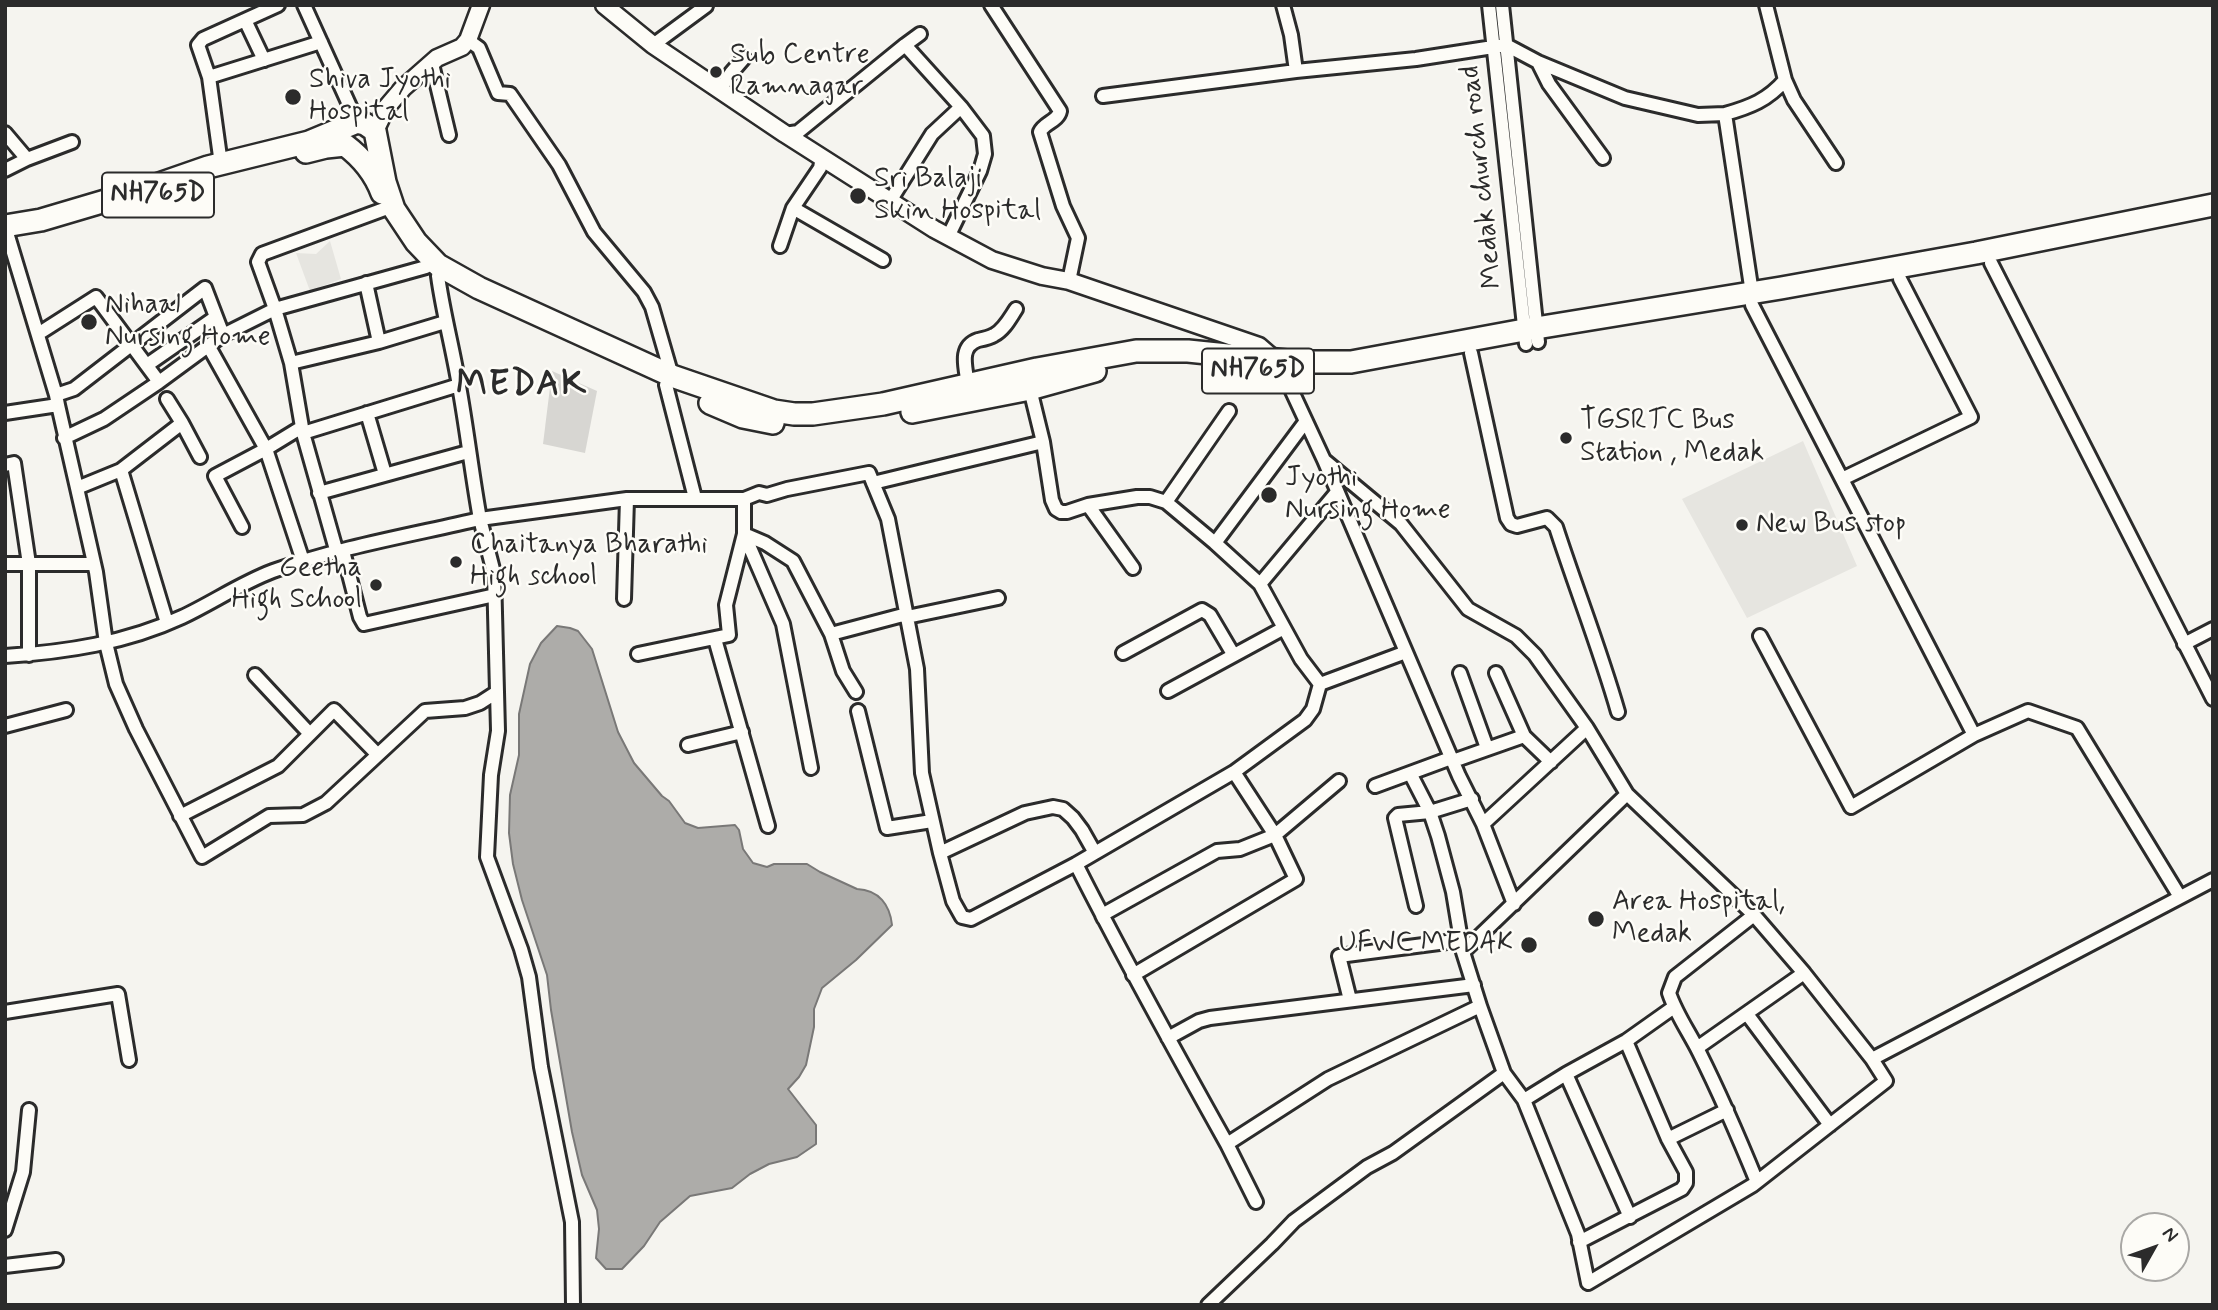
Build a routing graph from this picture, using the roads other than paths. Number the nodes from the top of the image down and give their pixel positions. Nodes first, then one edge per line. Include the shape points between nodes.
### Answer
1 (278, 5) edge
2 (304, 5) edge
3 (481, 5) edge
4 (604, 5) edge
5 (990, 5) edge
6 (1283, 5) edge
7 (1489, 5) edge
8 (1502, 5) edge
9 (1766, 5) edge
10 (706, 6) edge
11 (245, 20) junction
12 (920, 34) dead end
13 (468, 40) junction
14 (321, 42) junction
15 (653, 45) junction
16 (1500, 45) junction
17 (905, 46) junction
18 (744, 58) dead end
19 (264, 60) junction
20 (1538, 62) junction
21 (432, 64) junction
22 (1296, 71) junction
23 (209, 77) junction
24 (1785, 80) junction
25 (712, 85) junction
26 (1103, 96) dead end
27 (961, 107) junction
28 (1725, 114) junction
29 (366, 127) junction
30 (5, 133) edge
31 (785, 134) junction
32 (449, 135) dead end
33 (72, 142) dead end
34 (822, 157) junction
35 (1603, 158) dead end
36 (27, 159) junction
37 (1836, 163) dead end
38 (221, 164) junction
39 (5, 170) edge
40 (890, 201) junction
41 (2213, 205) edge
42 (387, 208) junction
43 (793, 208) junction
44 (2213, 219) edge
45 (6, 233) edge
46 (948, 237) junction
47 (780, 246) dead end
48 (883, 260) dead end
49 (1991, 263) junction
50 (432, 271) junction
51 (1900, 279) junction
52 (1069, 281) junction
53 (366, 283) junction
54 (1752, 299) junction
55 (275, 309) junction
56 (1016, 309) dead end
57 (216, 317) junction
58 (445, 322) junction
59 (38, 334) junction
60 (223, 335) junction
61 (1531, 336) junction
62 (379, 342) junction
63 (131, 345) junction
64 (209, 347) junction
65 (1471, 353) junction
66 (291, 363) junction
67 (147, 365) junction
68 (1279, 366) junction
69 (669, 381) junction
70 (159, 382) junction
71 (968, 384) junction
72 (459, 385) junction
73 (1030, 389) junction
74 (167, 399) dead end
75 (57, 400) junction
76 (1229, 411) dead end
77 (5, 413) edge
78 (367, 413) junction
79 (1306, 421) junction
80 (182, 423) junction
81 (303, 430) junction
82 (64, 438) junction
83 (1042, 442) junction
84 (266, 449) junction
85 (468, 452) junction
86 (200, 457) dead end
87 (1324, 460) junction
88 (5, 465) edge
89 (121, 470) junction
90 (385, 474) junction
91 (1842, 479) junction
92 (873, 483) junction
93 (77, 488) junction
94 (1337, 492) junction
95 (319, 493) junction
96 (695, 498) junction
97 (627, 499) junction
98 (744, 499) junction
99 (1166, 502) junction
100 (1088, 505) junction
101 (480, 519) junction
102 (243, 527) dead end
103 (744, 534) junction
104 (1215, 543) junction
105 (340, 552) junction
106 (303, 561) junction
107 (5, 564) edge
108 (29, 564) junction
109 (94, 564) junction
110 (1133, 568) dead end
111 (1260, 584) junction
112 (495, 596) junction
113 (998, 598) dead end
114 (624, 599) dead end
115 (907, 617) junction
116 (167, 622) junction
117 (1284, 628) junction
118 (2213, 629) edge
119 (831, 634) junction
120 (1760, 636) dead end
121 (715, 639) junction
122 (106, 643) junction
123 (2184, 644) junction
124 (1406, 652) junction
125 (1123, 653) dead end
126 (638, 654) dead end
127 (1233, 654) junction
128 (29, 655) junction
129 (5, 656) edge
130 (1460, 673) dead end
131 (1496, 673) dead end
132 (255, 675) dead end
133 (1320, 684) junction
134 (1168, 691) dead end
135 (497, 692) junction
136 (856, 692) dead end
137 (2213, 699) edge
138 (66, 710) dead end
139 (858, 710) dead end
140 (1618, 712) dead end
141 (5, 726) edge
142 (1587, 728) junction
143 (742, 733) junction
144 (310, 734) junction
145 (1974, 735) junction
146 (1524, 736) junction
147 (688, 745) dead end
148 (1487, 748) junction
149 (377, 754) junction
150 (1452, 760) junction
151 (1551, 762) junction
152 (811, 768) dead end
153 (1234, 772) junction
154 (1410, 773) junction
155 (1339, 781) dead end
156 (1375, 786) dead end
157 (1627, 794) junction
158 (1472, 799) junction
159 (1430, 812) junction
160 (180, 816) junction
161 (932, 821) junction
162 (1483, 824) junction
163 (768, 827) dead end
164 (1275, 835) junction
165 (940, 853) junction
166 (1095, 853) junction
167 (1076, 864) junction
168 (2213, 880) edge
169 (2179, 897) junction
170 (1514, 904) junction
171 (1416, 906) dead end
172 (1754, 915) junction
173 (1104, 919) junction
174 (1462, 946) junction
175 (1804, 973) junction
176 (1133, 975) junction
177 (1474, 985) junction
178 (1350, 1000) junction
179 (1480, 1006) junction
180 (1674, 1007) junction
181 (5, 1012) edge
182 (1747, 1014) junction
183 (1168, 1038) junction
184 (1626, 1041) junction
185 (1697, 1048) junction
186 (1872, 1059) junction
187 (129, 1060) dead end
188 (1504, 1073) junction
189 (1566, 1073) junction
190 (1524, 1100) junction
191 (29, 1110) dead end
192 (1727, 1110) junction
193 (1830, 1125) junction
194 (1668, 1139) junction
195 (1227, 1144) junction
196 (1757, 1181) junction
197 (1256, 1202) dead end
198 (1630, 1217) junction
199 (5, 1230) edge
200 (1579, 1242) junction
201 (56, 1260) dead end
202 (5, 1266) edge
203 (573, 1305) edge
204 (1208, 1305) edge

1 - 11 street
2 - 14 street
3 - 13 street
4 - 15 street
5 - 52 street via 1060,111 1040,132 1063,206 1079,238
6 - 22 street
7 - 16 street, Medak church road
8 - 16 street, Medak church road
9 - 24 street
10 - 15 street
11 - 19 street
11 - 23 street via 200,41 198,49
12 - 17 street
13 - 21 street
13 - 69 street via 479,48 498,93 510,94 544,141 594,232 644,292 652,307
14 - 19 street
14 - 29 street
15 - 25 street
16 - 20 street
16 - 22 street
16 - 61 street, Medak church road
17 - 27 street
17 - 31 street via 798,132
18 - 25 street via 723,85
19 - 23 street
20 - 28 street via 1625,98 1699,116
20 - 35 street
21 - 29 street
21 - 32 street
22 - 26 street
23 - 38 street
24 - 28 street via 1766,99
24 - 37 street
25 - 31 street
27 - 40 street via 932,134
27 - 46 street via 983,136 985,154
28 - 54 street
29 - 38 highway, NH765D
29 - 69 highway, NH765D via 394,209 433,261
30 - 36 street
31 - 34 street
33 - 36 street
34 - 40 street
34 - 43 street via 821,168
36 - 39 street
38 - 45 highway, NH765D
40 - 46 street
41 - 54 highway, NH765D
42 - 45 highway, NH765D via 359,155 345,145 209,177 43,230
42 - 50 highway, NH765D via 404,240
42 - 55 street via 262,254 258,262
43 - 47 street
43 - 48 street
44 - 49 highway, NH765D
45 - 59 street
46 - 52 street via 992,260
49 - 51 highway, NH765D
49 - 123 street
50 - 53 street
50 - 58 street
50 - 69 highway, NH765D via 457,288
51 - 54 highway, NH765D
51 - 91 street via 1971,416
52 - 68 street via 1259,346
53 - 55 street
53 - 62 street
54 - 61 highway, NH765D
54 - 91 street
55 - 60 street
55 - 66 street
56 - 71 street via 994,335 967,346
57 - 60 street
57 - 63 street via 205,288
57 - 67 street
58 - 62 street
58 - 72 street
59 - 63 street via 96,297
59 - 75 street
60 - 64 street
61 - 65 highway, NH765D
61 - 68 highway, NH765D via 1351,362
62 - 66 street
63 - 67 street
63 - 75 street
64 - 70 street
64 - 84 street
65 - 68 highway, NH765D via 1351,374
65 - 140 street via 1504,510 1517,526 1547,518 1556,527
66 - 81 street
67 - 70 street
68 - 71 highway, NH765D via 1188,351 1136,351
68 - 73 highway, NH765D via 1135,363
68 - 79 street
69 - 71 highway, NH765D via 794,414 883,404
69 - 73 highway, NH765D via 743,416 812,428
69 - 96 street
70 - 82 street via 104,419
72 - 78 street
72 - 85 street
73 - 83 street
74 - 80 street
75 - 77 street
75 - 82 street
76 - 99 street
78 - 81 street
78 - 90 street
79 - 87 street
79 - 104 street
80 - 86 street
80 - 89 street
81 - 84 street
81 - 95 street
82 - 93 street
83 - 92 street
83 - 100 street via 1056,509 1067,512
84 - 102 street via 215,476
84 - 106 street
85 - 90 street
85 - 101 street
87 - 94 street
87 - 142 street via 1401,524 1468,609 1516,636 1535,654
88 - 108 street via 14,463
89 - 93 street
89 - 116 street
90 - 95 street
91 - 145 street
92 - 98 street via 869,473
92 - 115 street via 888,519
93 - 109 street
94 - 111 street
94 - 124 street
95 - 105 street
96 - 97 street
96 - 98 street
97 - 101 street
97 - 114 street
98 - 103 street
99 - 100 street via 1136,497
99 - 104 street
100 - 110 street
101 - 105 street
101 - 112 street
103 - 119 street via 793,561
103 - 121 street via 726,605 729,635
103 - 152 street via 783,624
104 - 111 street
105 - 106 street
105 - 112 street via 364,624
106 - 116 street
107 - 108 street
108 - 109 street
108 - 128 street
109 - 122 street
111 - 117 street
112 - 135 street
113 - 115 street
115 - 119 street
115 - 161 street via 918,675 922,773
116 - 122 street
117 - 127 street
117 - 133 street
118 - 123 street
119 - 136 street via 843,671
120 - 145 street via 1851,807
121 - 126 street
121 - 143 street
122 - 128 street
122 - 160 street via 121,695
123 - 137 street
124 - 133 street
124 - 150 street
125 - 127 street via 1202,611 1210,615
127 - 134 street
128 - 129 street
130 - 148 street
131 - 146 street
132 - 144 street
133 - 153 street via 1305,719
135 - 149 street via 465,708 425,711
135 - 203 street via 487,857 529,977 541,1068 572,1222
138 - 141 street
139 - 161 street via 887,828
142 - 151 street
142 - 157 street
143 - 147 street
143 - 163 street
144 - 149 street via 334,710
144 - 160 street via 278,766
145 - 169 street via 2028,712 2077,728
146 - 148 street
146 - 151 street
148 - 150 street
149 - 160 street via 326,803 303,815 269,816 202,857
150 - 154 street
150 - 158 street
151 - 162 street
153 - 164 street
153 - 166 street
154 - 156 street
154 - 159 street
155 - 164 street
157 - 170 street
157 - 172 street
158 - 159 street
158 - 162 street
159 - 171 street via 1395,818
159 - 174 street via 1453,892
161 - 165 street
162 - 170 street
164 - 173 street via 1240,849 1217,851 1102,915
164 - 176 street via 1296,879
165 - 166 street via 1025,813 1053,807 1073,818
165 - 167 street via 953,901 962,917 971,919
166 - 167 street
167 - 173 street
168 - 169 street
169 - 186 street
170 - 174 street
172 - 175 street
172 - 180 street via 1675,977 1669,993
173 - 176 street
174 - 177 street
174 - 178 street via 1339,956
175 - 182 street
175 - 186 street
176 - 183 street
177 - 178 street
177 - 179 street
178 - 183 street via 1210,1018
179 - 188 street
179 - 195 street via 1328,1079
180 - 184 street
180 - 185 street
181 - 187 street via 118,994
182 - 185 street
182 - 193 street
183 - 195 street
184 - 189 street
184 - 194 street
185 - 192 street
186 - 193 street via 1886,1081
188 - 190 street
188 - 204 street via 1294,1221
189 - 190 street
189 - 198 street
190 - 200 street
191 - 199 street via 23,1172
192 - 194 street
192 - 196 street
193 - 196 street
194 - 198 street via 1686,1172 1686,1183
195 - 197 street
196 - 200 street via 1588,1283
198 - 200 street
201 - 202 street

